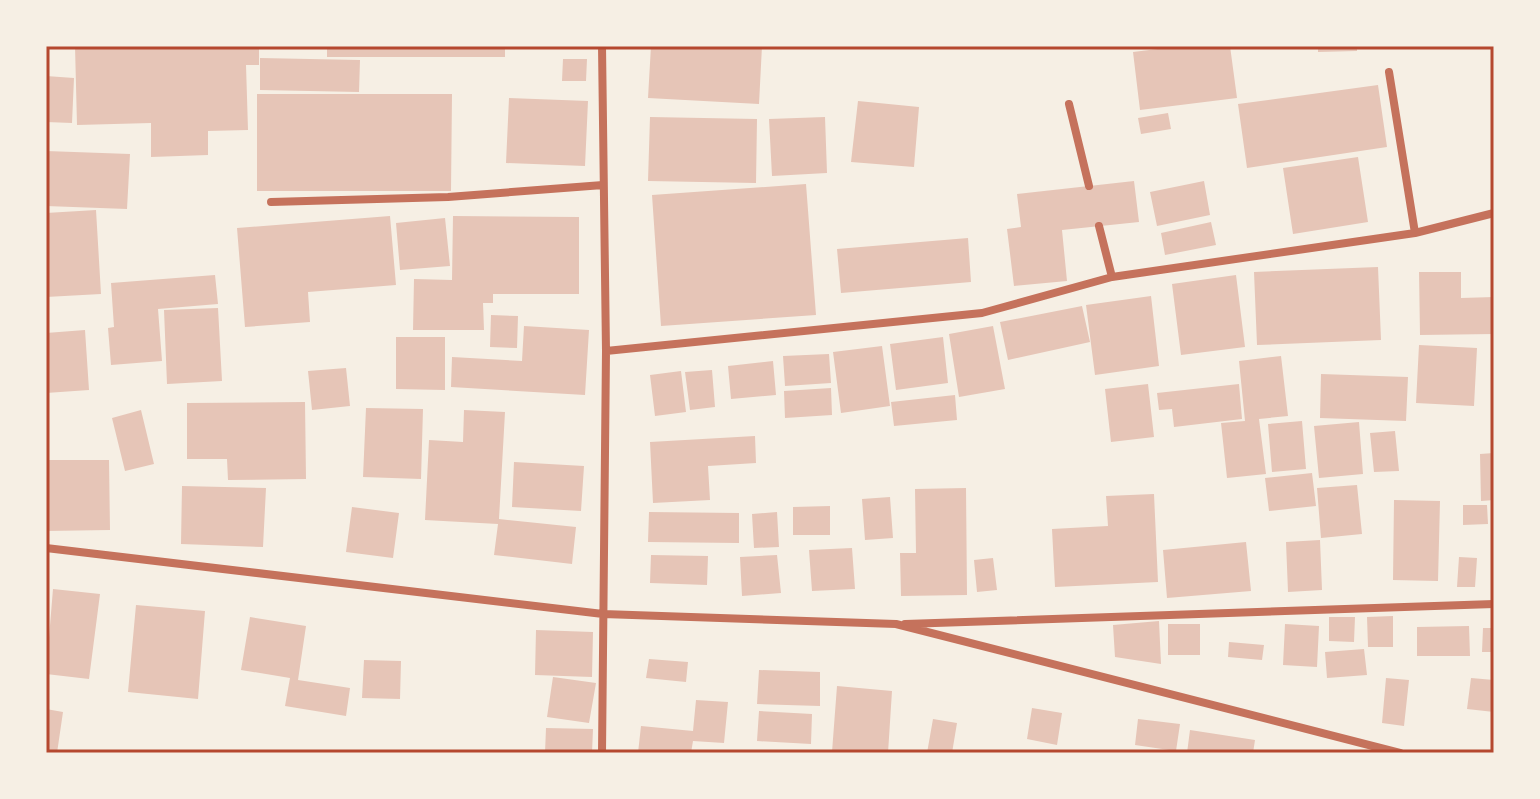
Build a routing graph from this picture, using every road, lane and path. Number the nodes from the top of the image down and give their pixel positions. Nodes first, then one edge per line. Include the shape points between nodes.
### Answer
1 (602, 46) edge
2 (1389, 72) dead end
3 (1069, 104) dead end
4 (603, 185) junction
5 (1089, 186) dead end
6 (271, 202) dead end
7 (1494, 213) edge
8 (1099, 226) dead end
9 (1415, 233) junction
10 (1112, 277) junction
11 (606, 351) junction
12 (46, 548) edge
13 (1494, 604) edge
14 (603, 614) junction
15 (896, 624) junction
16 (602, 753) edge
17 (1400, 753) edge

1 - 4 street
2 - 9 street
3 - 5 street
4 - 6 street via 448,197
4 - 11 street
7 - 9 street
8 - 10 street
9 - 10 street
10 - 11 street via 982,313
11 - 14 street
12 - 14 street
13 - 15 street
14 - 15 street
14 - 16 street
15 - 17 street

